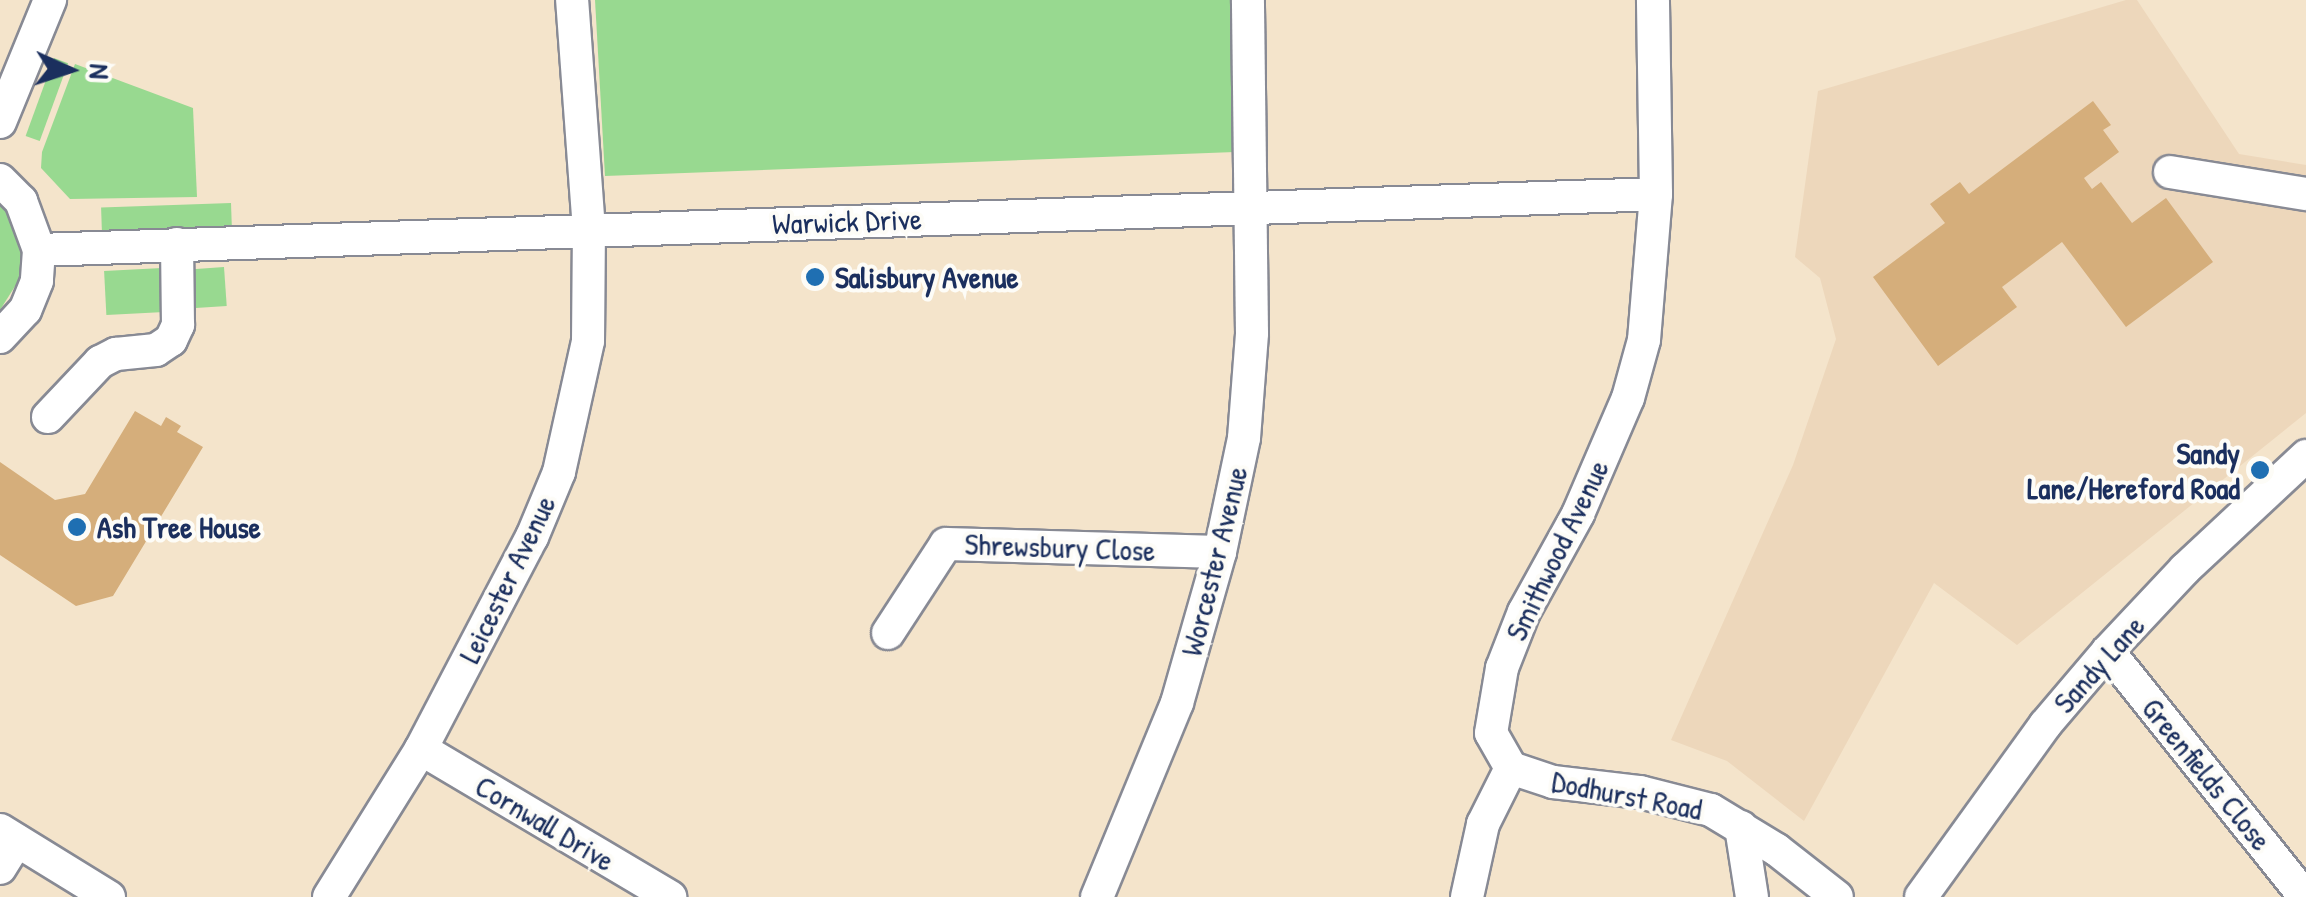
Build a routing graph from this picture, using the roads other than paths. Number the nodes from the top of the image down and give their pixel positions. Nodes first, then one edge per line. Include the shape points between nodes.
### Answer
1 (50, 0) edge
2 (572, 0) edge
3 (1248, 0) edge
4 (1653, 0) edge
5 (0, 122) edge
6 (2170, 172) dead end
7 (0, 180) edge
8 (1656, 194) junction
9 (2306, 194) edge
10 (1249, 208) junction
11 (588, 230) junction
12 (177, 244) junction
13 (39, 250) junction
14 (0, 337) edge
15 (48, 418) dead end
16 (2306, 456) edge
17 (1220, 552) junction
18 (888, 633) dead end
19 (2108, 651) junction
20 (421, 749) junction
21 (1511, 768) junction
22 (1741, 826) junction
23 (6, 846) edge
24 (2304, 893) edge
25 (109, 897) edge
26 (329, 897) edge
27 (670, 897) edge
28 (1097, 897) edge
29 (1467, 897) edge
30 (1752, 897) edge
31 (1837, 897) edge
32 (1922, 897) edge

1 - 5 street
2 - 11 street
3 - 10 street
4 - 8 street, Smithwood Avenue
6 - 9 street
7 - 13 street via 21,201
8 - 10 street, Warwick Drive
8 - 21 street, Smithwood Avenue via 1644,340 1628,398 1502,668 1491,733
10 - 11 street, Warwick Drive
10 - 17 street, Worcester Avenue via 1252,333 1244,438
11 - 12 street, Warwick Drive
11 - 20 street, Leicester Avenue via 588,342 559,472
12 - 13 street, Warwick Drive
12 - 15 street via 178,324 171,340 156,350 100,362
13 - 14 street via 37,281 25,310
16 - 19 street, Sandy Lane
17 - 18 street, Shrewsbury Close via 946,544
17 - 28 street, Worcester Avenue via 1177,703
19 - 24 street, Greenfields Close
19 - 32 street, Sandy Lane via 2045,725
20 - 26 street, Leicester Avenue
20 - 27 street, Cornwall Drive
21 - 22 street, Dodhurst Road via 1553,782 1681,801
21 - 29 street via 1483,824
22 - 30 street
22 - 31 street, Dodhurst Road
23 - 25 street

